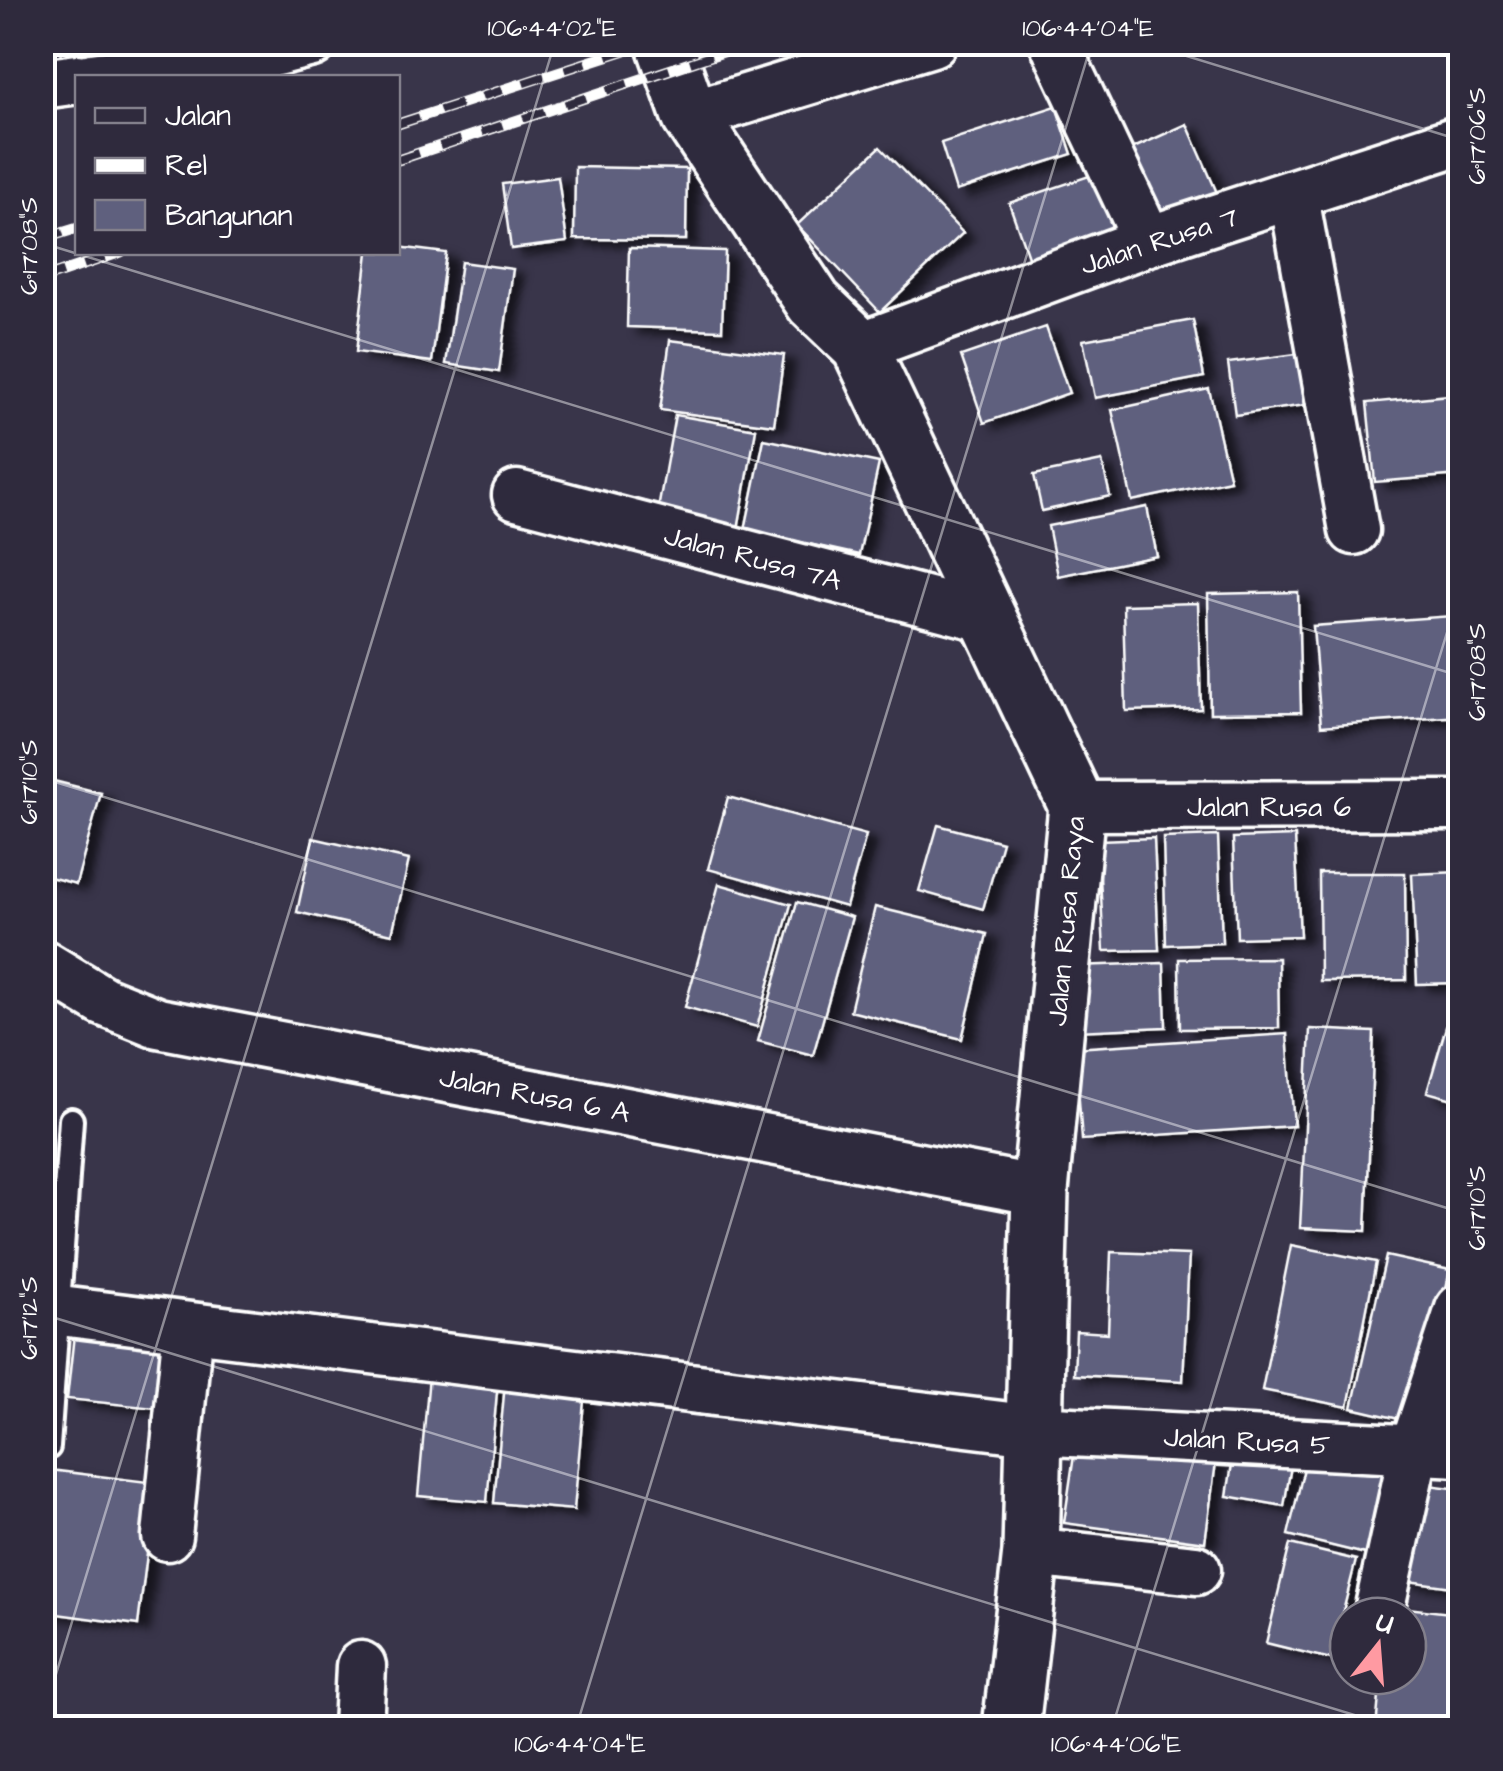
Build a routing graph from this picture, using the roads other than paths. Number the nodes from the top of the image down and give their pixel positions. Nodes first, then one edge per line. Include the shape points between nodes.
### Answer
1 (312, 42) edge
2 (664, 42) edge
3 (932, 42) edge
4 (1054, 42) edge
5 (114, 75) edge
6 (75, 80) edge
7 (42, 84) edge
8 (690, 116) junction
9 (1460, 140) edge
10 (1294, 198) junction
11 (1148, 241) junction
12 (860, 347) junction
13 (518, 495) dead end
14 (1354, 530) dead end
15 (988, 618) junction
16 (1460, 804) edge
17 (1077, 806) junction
18 (42, 964) edge
19 (71, 1120) dead end
20 (1040, 1191) junction
21 (1460, 1309) edge
22 (60, 1312) junction
23 (188, 1328) junction
24 (1033, 1430) junction
25 (48, 1448) dead end
26 (1414, 1450) junction
27 (1460, 1452) edge
28 (168, 1536) dead end
29 (1031, 1552) junction
30 (1196, 1570) dead end
31 (1382, 1596) edge
32 (361, 1666) dead end
33 (358, 1728) edge
34 (1011, 1728) edge

1 - 5 street
2 - 8 street, Jalan Rusa Raya
3 - 8 street
4 - 11 street
6 - 7 street
8 - 12 street, Jalan Rusa Raya via 814,303
9 - 10 street, Jalan Rusa 7
10 - 11 street, Jalan Rusa 7
10 - 14 street
11 - 12 street, Jalan Rusa 7
12 - 15 street, Jalan Rusa Raya
13 - 15 street, Jalan Rusa 7A
15 - 17 street, Jalan Rusa Raya
16 - 17 street, Jalan Rusa 6
17 - 20 street, Jalan Rusa Raya
18 - 20 street, Jalan Rusa 6 A via 103,1002 158,1023
19 - 22 lane
20 - 24 street, Jalan Rusa Raya
21 - 26 street
22 - 23 street, Jalan Rusa 5
22 - 25 lane
23 - 24 street, Jalan Rusa 5
23 - 28 street
24 - 26 street, Jalan Rusa 5
24 - 29 street, Jalan Rusa Raya
26 - 27 street, Jalan Rusa 5
26 - 31 street
29 - 30 street
29 - 34 street, Jalan Rusa Raya
32 - 33 street

